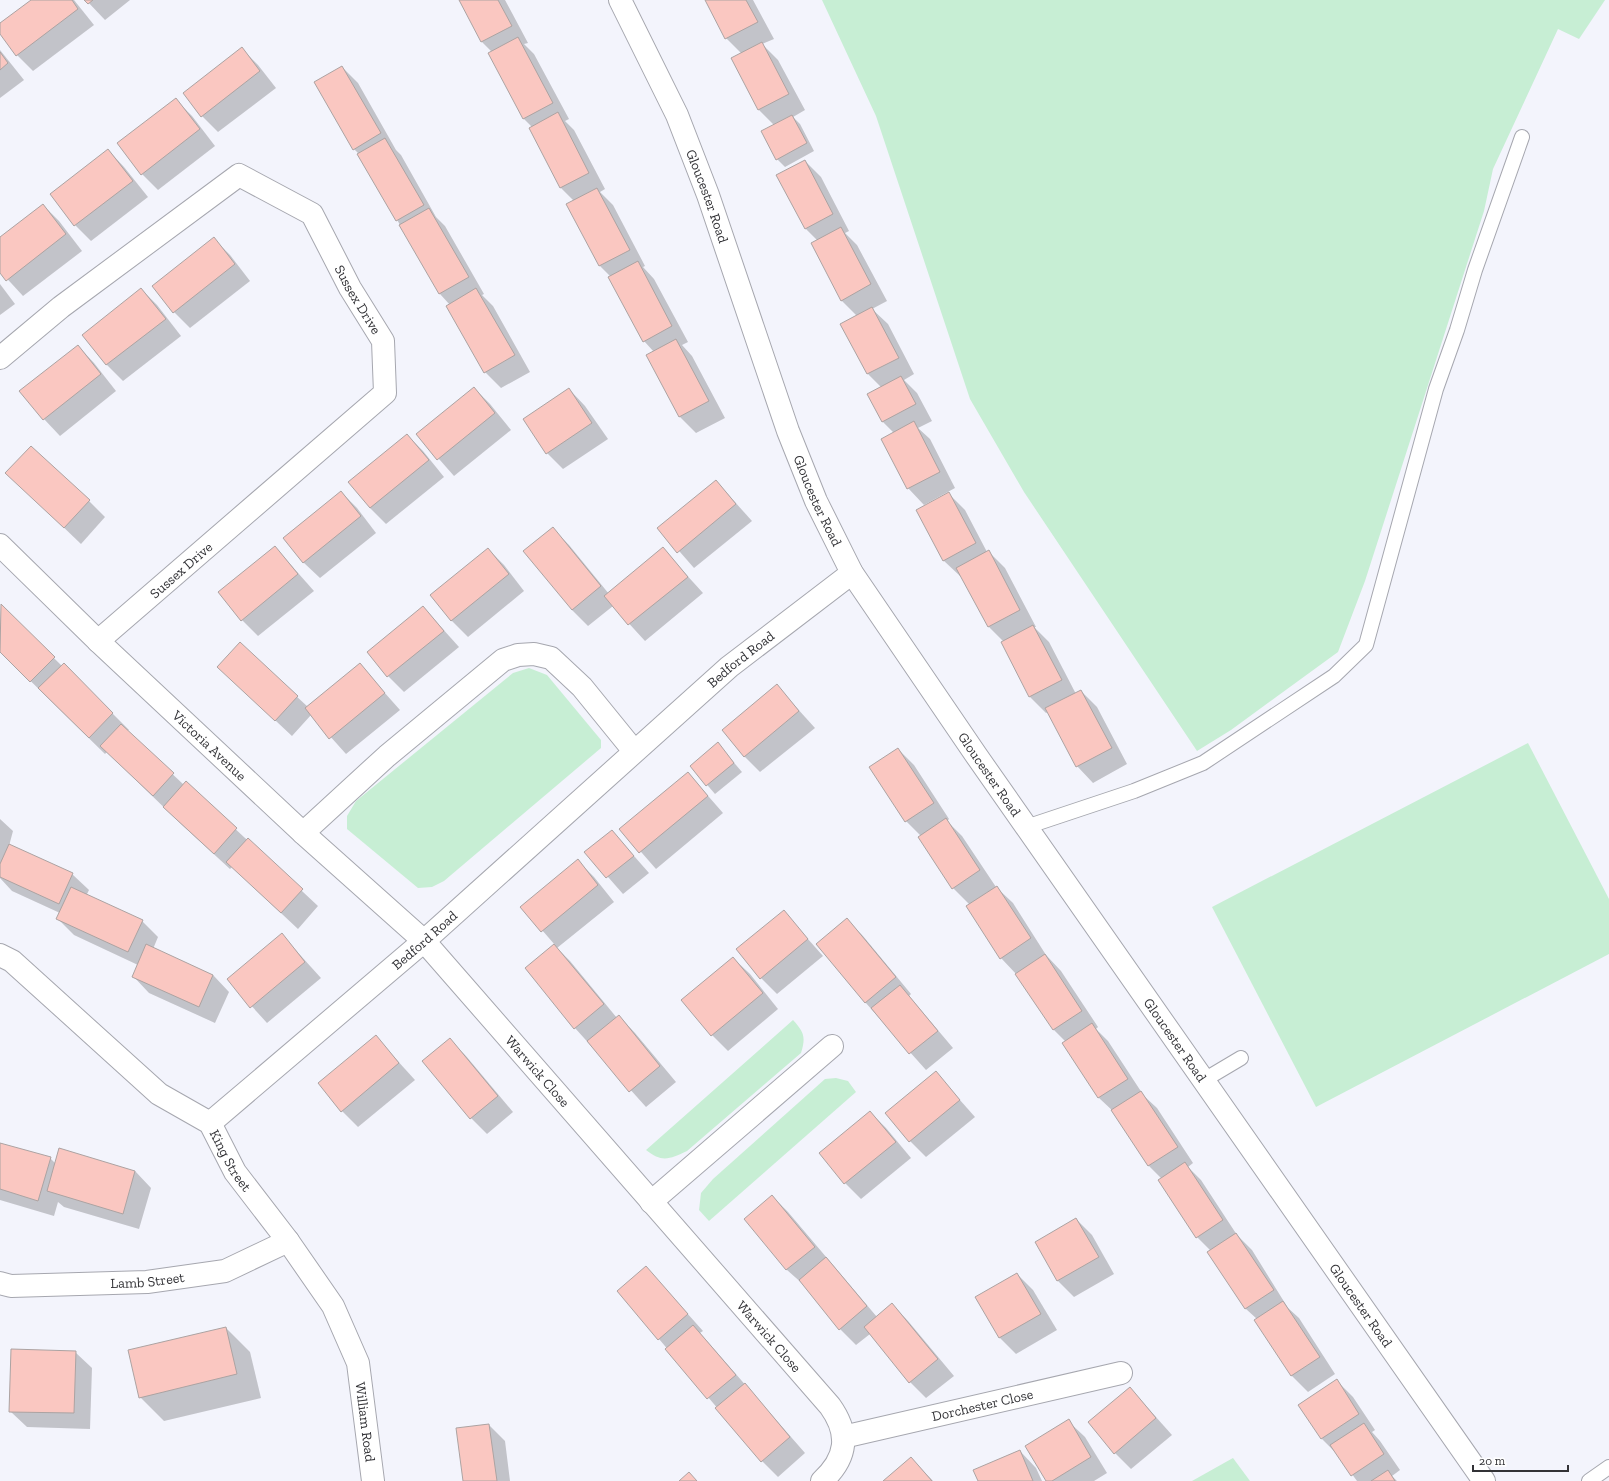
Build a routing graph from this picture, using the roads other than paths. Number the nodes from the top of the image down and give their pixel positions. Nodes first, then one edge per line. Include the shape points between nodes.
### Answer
1 (620, 0) edge
2 (1522, 137) dead end
3 (0, 358) edge
4 (0, 545) edge
5 (852, 573) junction
6 (98, 641) junction
7 (634, 751) junction
8 (1026, 827) junction
9 (303, 833) junction
10 (424, 941) junction
11 (0, 955) edge
12 (832, 1046) dead end
13 (1241, 1058) dead end
14 (1204, 1080) junction
15 (210, 1122) junction
16 (651, 1202) junction
17 (288, 1241) junction
18 (0, 1283) edge
19 (358, 1363) joint
20 (1121, 1373) dead end
21 (844, 1437) junction
22 (1609, 1467) edge
23 (373, 1481) edge
24 (822, 1481) edge
25 (1484, 1481) edge
26 (1589, 1481) edge

1 - 5 street, Gloucester Road via 677,115 708,195 788,431 816,501
2 - 8 lane via 1474,270 1457,330 1436,389 1366,645 1334,676 1203,763 1134,791
3 - 6 street, Sussex Drive via 61,307 239,175 312,214 350,288 383,341 385,393
4 - 6 street, Victoria Avenue
5 - 7 street, Bedford Road via 729,667
5 - 8 street, Gloucester Road
6 - 9 street, Victoria Avenue
7 - 9 street via 582,687 551,658 518,654 503,660 394,751
7 - 10 street, Bedford Road
8 - 14 street, Gloucester Road
9 - 10 street, Victoria Avenue
10 - 15 street, Bedford Road
10 - 16 street, Warwick Close
11 - 15 street, King Street via 12,961 160,1094
12 - 16 street
13 - 14 lane
14 - 25 street, Gloucester Road
15 - 17 street, King Street via 235,1172
16 - 21 street, Warwick Close via 830,1406 839,1420
17 - 18 street, Lamb Street via 225,1271 147,1282 11,1286
17 - 19 street, King Street via 333,1306
19 - 23 street, William Road
20 - 21 street, Dorchester Close
21 - 24 street, Warwick Close via 841,1455 834,1470
22 - 26 lane

